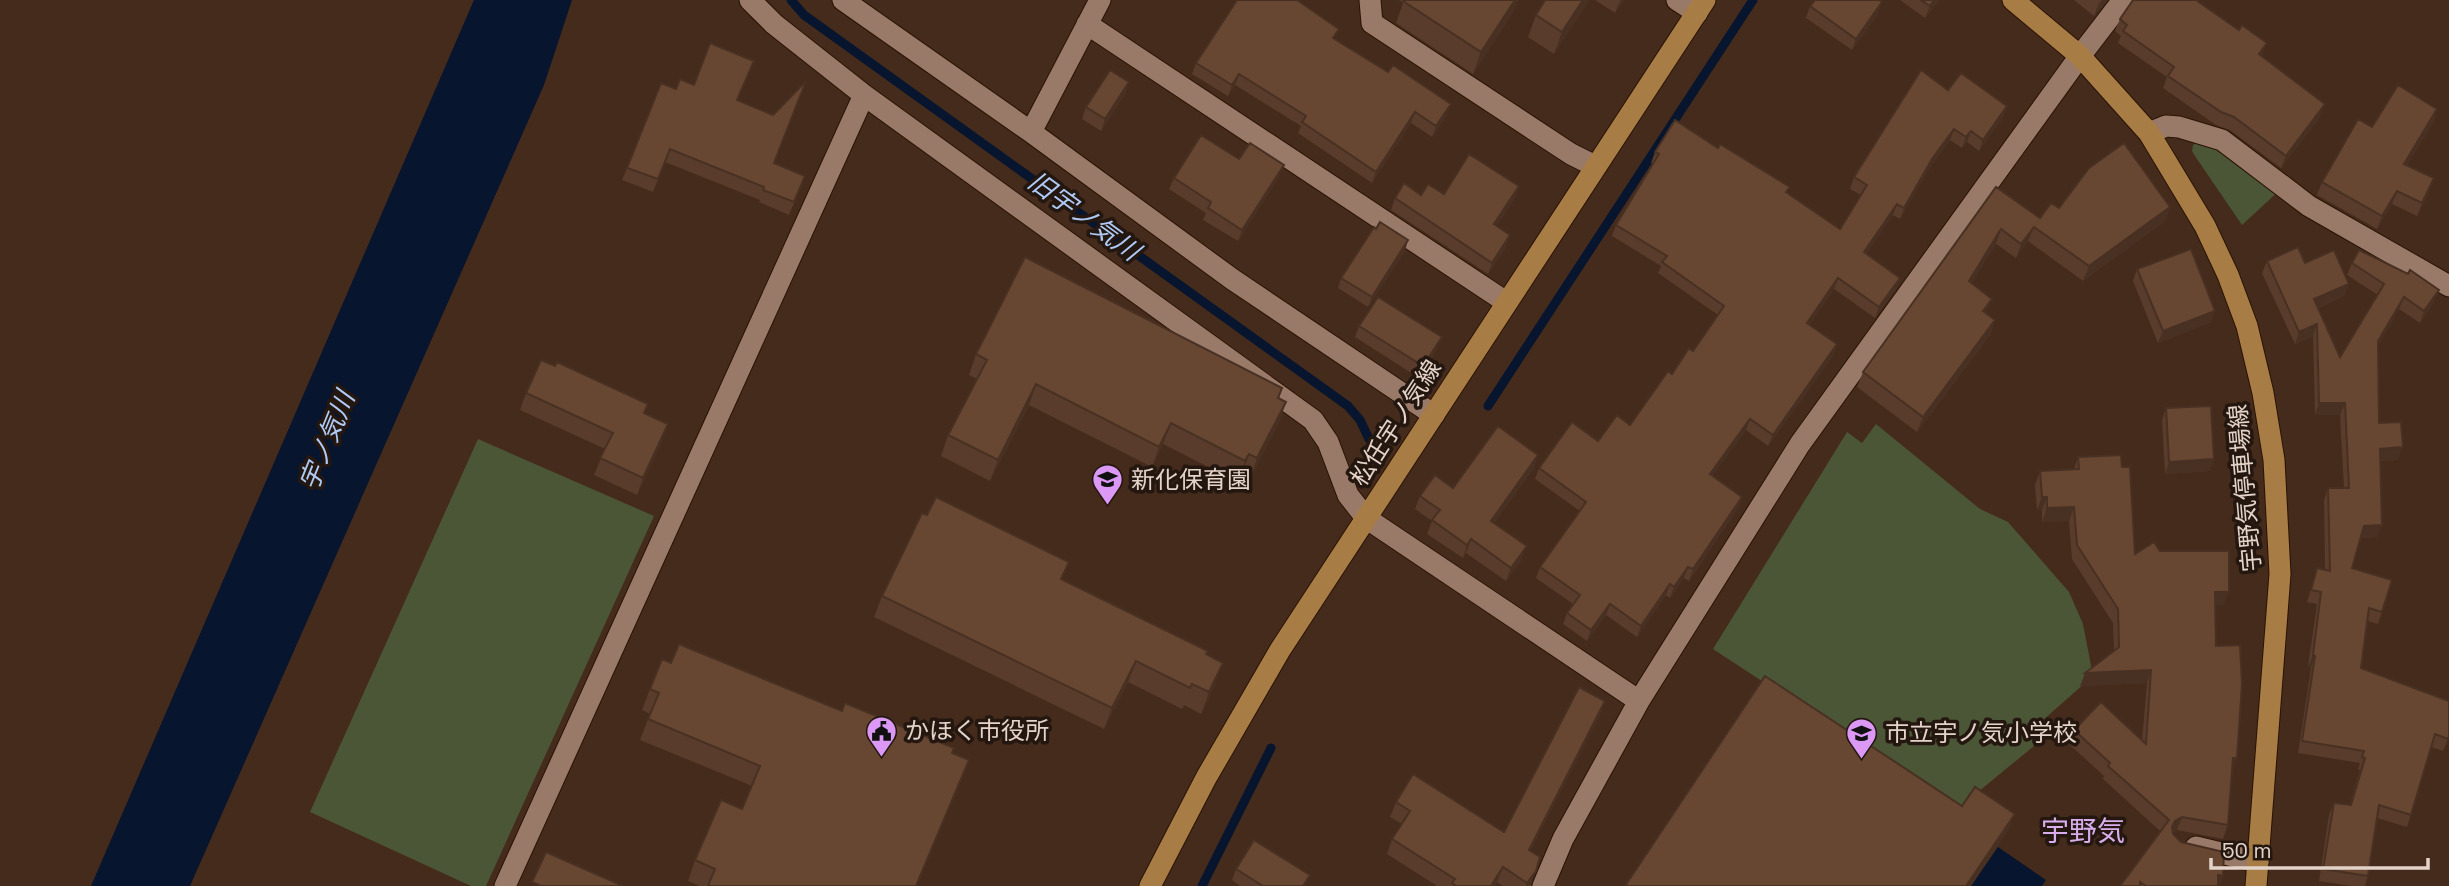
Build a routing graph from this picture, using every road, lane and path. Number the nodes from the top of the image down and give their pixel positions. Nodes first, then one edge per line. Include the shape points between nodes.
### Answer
1 (750, 0) edge
2 (843, 0) edge
3 (1100, 0) edge
4 (1370, 0) edge
5 (1677, 0) edge
6 (2013, 0) edge
7 (2123, 0) edge
8 (1701, 7) edge
9 (1087, 24) junction
10 (2080, 56) junction
11 (864, 95) junction
12 (1031, 132) junction
13 (2149, 133) junction
14 (1595, 166) junction
15 (2449, 286) edge
16 (1506, 302) junction
17 (1434, 415) junction
18 (1366, 518) junction
19 (1639, 701) junction
20 (2180, 844) edge
21 (2258, 862) junction
22 (505, 886) edge
23 (1150, 886) edge
24 (1543, 886) edge
25 (2256, 886) edge

1 - 11 street
2 - 12 street
3 - 9 street
4 - 14 street via 1372,23
5 - 8 street
6 - 10 main road, 宇野気停車場線
7 - 10 street
8 - 14 main road, 松任宇ノ気線
9 - 12 street
9 - 16 street
10 - 13 main road, 宇野気停車場線
10 - 19 street via 1800,444
11 - 18 street via 1313,420 1328,442 1348,495
11 - 22 street
12 - 17 street via 1232,279
13 - 15 street via 2166,126 2179,127 2222,140 2309,206
13 - 21 main road, 宇野気停車場線 via 2205,226 2228,275 2247,326 2274,460 2280,574
14 - 16 main road, 松任宇ノ気線
16 - 17 main road, 松任宇ノ気線
17 - 18 main road, 松任宇ノ気線
18 - 19 street
18 - 23 main road, 松任宇ノ気線 via 1280,650
19 - 24 street via 1563,839
20 - 21 street
21 - 25 main road, 宇野気停車場線

